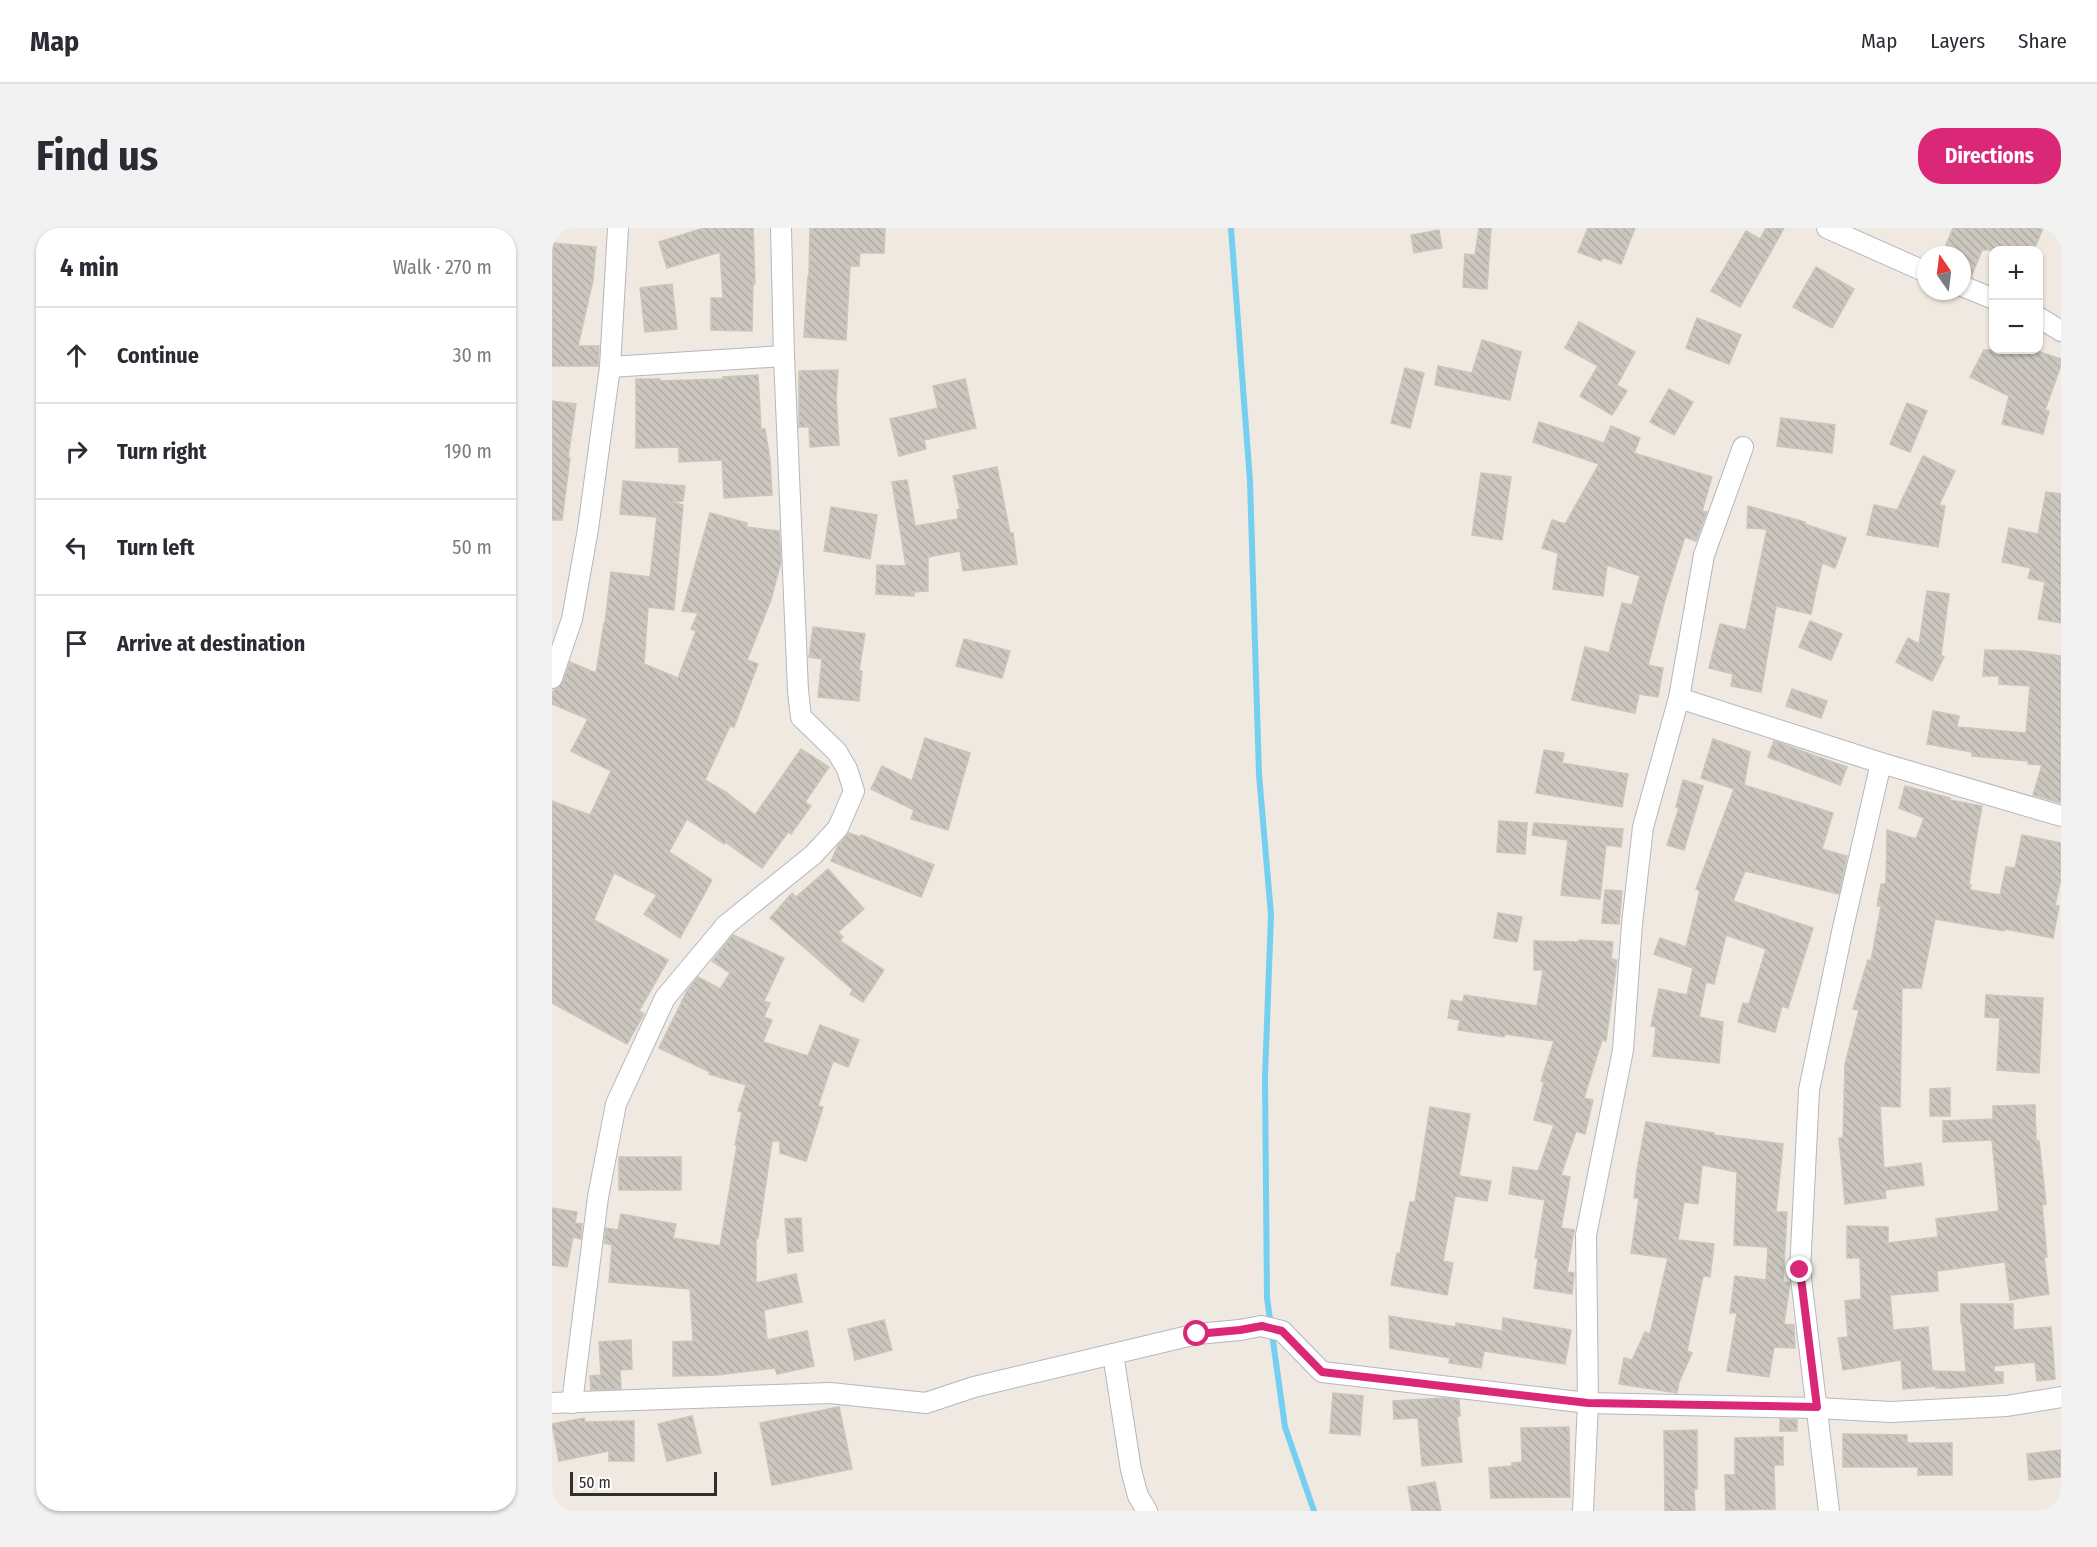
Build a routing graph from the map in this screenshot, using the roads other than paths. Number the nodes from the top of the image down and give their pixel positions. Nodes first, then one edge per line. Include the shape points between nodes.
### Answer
1 (618, 228) edge
2 (781, 228) edge
3 (1827, 228) edge
4 (1917, 268) edge
5 (1971, 290) edge
6 (1989, 297) edge
7 (2043, 320) edge
8 (2061, 331) edge
9 (784, 356) junction
10 (610, 368) junction
11 (1743, 447) dead end
12 (553, 676) edge
13 (1679, 698) junction
14 (1881, 763) junction
15 (2061, 816) edge
16 (1113, 1354) junction
17 (2061, 1397) edge
18 (562, 1403) edge
19 (1588, 1403) junction
20 (1817, 1407) junction
21 (1147, 1511) edge
22 (1582, 1511) edge
23 (1829, 1511) edge

1 - 10 street
2 - 9 street
3 - 4 street
5 - 6 street
7 - 8 street
9 - 10 street
9 - 18 street via 801,717 837,752 854,791 838,828 813,855 726,925 665,998 616,1104
10 - 12 street via 573,619
11 - 13 street via 1704,555
13 - 14 street
13 - 19 street via 1643,827 1623,1050 1586,1235
14 - 15 street
14 - 20 street via 1809,1090 1800,1270
16 - 18 street via 926,1403 830,1393
16 - 19 street via 1197,1334 1262,1326 1282,1331 1322,1372
16 - 21 street via 1131,1470
17 - 20 street via 2007,1406 1891,1412
19 - 20 street
19 - 22 street
20 - 23 street

